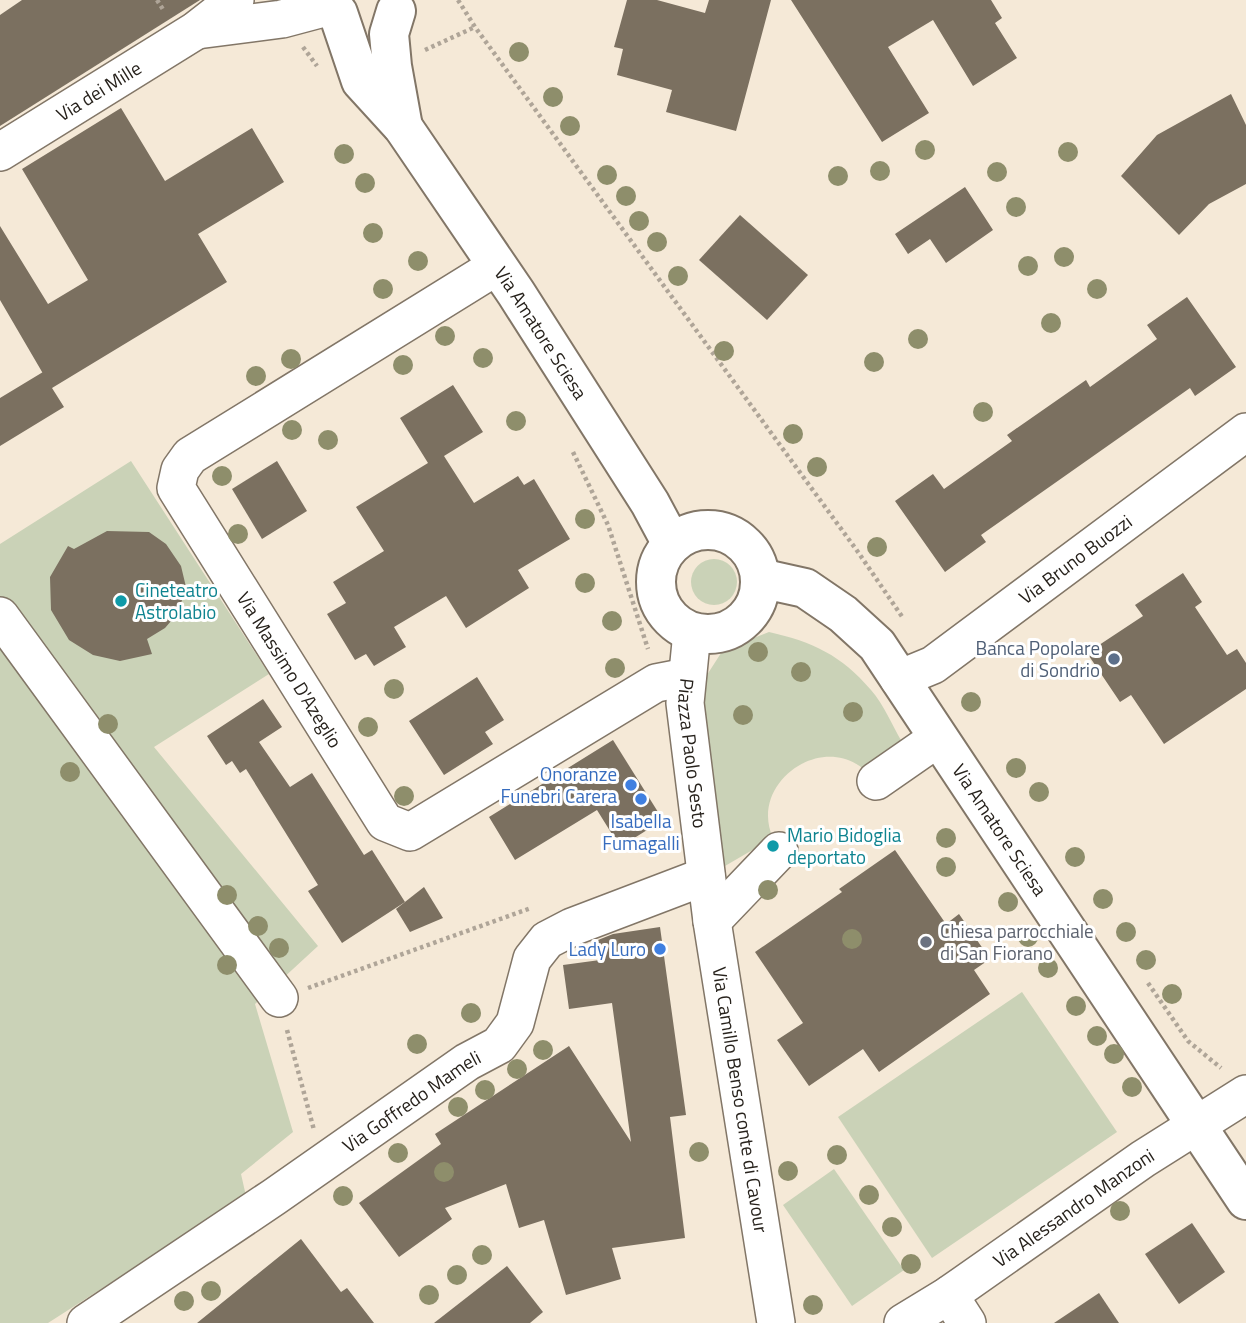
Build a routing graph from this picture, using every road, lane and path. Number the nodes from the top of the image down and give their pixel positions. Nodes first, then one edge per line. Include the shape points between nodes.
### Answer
1 (234, 0) edge
2 (458, 0) edge
3 (403, 5) edge
4 (328, 7) edge
5 (282, 19) junction
6 (195, 31) junction
7 (320, 71) dead end
8 (404, 127) junction
9 (0, 152) edge
10 (497, 265) junction
11 (1246, 432) edge
12 (571, 449) dead end
13 (673, 544) junction
14 (760, 578) junction
15 (0, 615) edge
16 (692, 632) junction
17 (916, 672) junction
18 (672, 680) junction
19 (938, 738) junction
20 (876, 781) dead end
21 (779, 851) dead end
22 (706, 876) junction
23 (537, 906) dead end
24 (712, 921) junction
25 (1142, 975) dead end
26 (279, 999) junction
27 (1246, 1095) edge
28 (1196, 1126) junction
29 (306, 1139) dead end
30 (1246, 1200) edge
31 (958, 1309) edge
32 (86, 1323) edge
33 (776, 1323) edge
34 (903, 1323) edge

1 - 6 street, Via dei Mille
2 - 17 path via 858,552
3 - 4 street via 378,18 358,18
3 - 8 street, Via Amatore Sciesa via 389,34
4 - 5 street, Via dei Mille
4 - 8 street, Via Amatore Sciesa via 362,81
5 - 6 street, Via dei Mille
5 - 7 path
6 - 9 street, Via dei Mille
8 - 10 street, Via Amatore Sciesa
10 - 13 street, Via Amatore Sciesa
10 - 18 street, Via Massimo D'Azeglio via 190,456 180,470 176,488 385,822 396,828 410,832
11 - 17 street, Via Bruno Buozzi
12 - 18 path via 608,525 654,668
13 - 14 street via 697,531 729,534 747,547
13 - 16 street via 657,569 656,589 667,614
14 - 16 street via 753,608 738,624 722,632
14 - 17 street, Via Amatore Sciesa via 805,588
15 - 26 street
16 - 18 street, Piazza Paolo Sesto
17 - 19 street, Via Amatore Sciesa
18 - 22 street, Piazza Paolo Sesto via 685,703
19 - 20 street
19 - 28 street, Via Amatore Sciesa
21 - 24 street
22 - 24 street, Via Camillo Benso conte di Cavour
22 - 32 street, Via Goffredo Mameli via 547,940 532,959 515,1023 499,1045 467,1062
23 - 26 path
24 - 33 street, Via Camillo Benso conte di Cavour
25 - 27 path via 1188,1041
26 - 29 path via 315,1132
27 - 28 street, Via Alessandro Manzoni
28 - 30 street, Via Amatore Sciesa
28 - 31 street, Via Alessandro Manzoni via 1131,1167
31 - 34 street, Via Alessandro Manzoni

